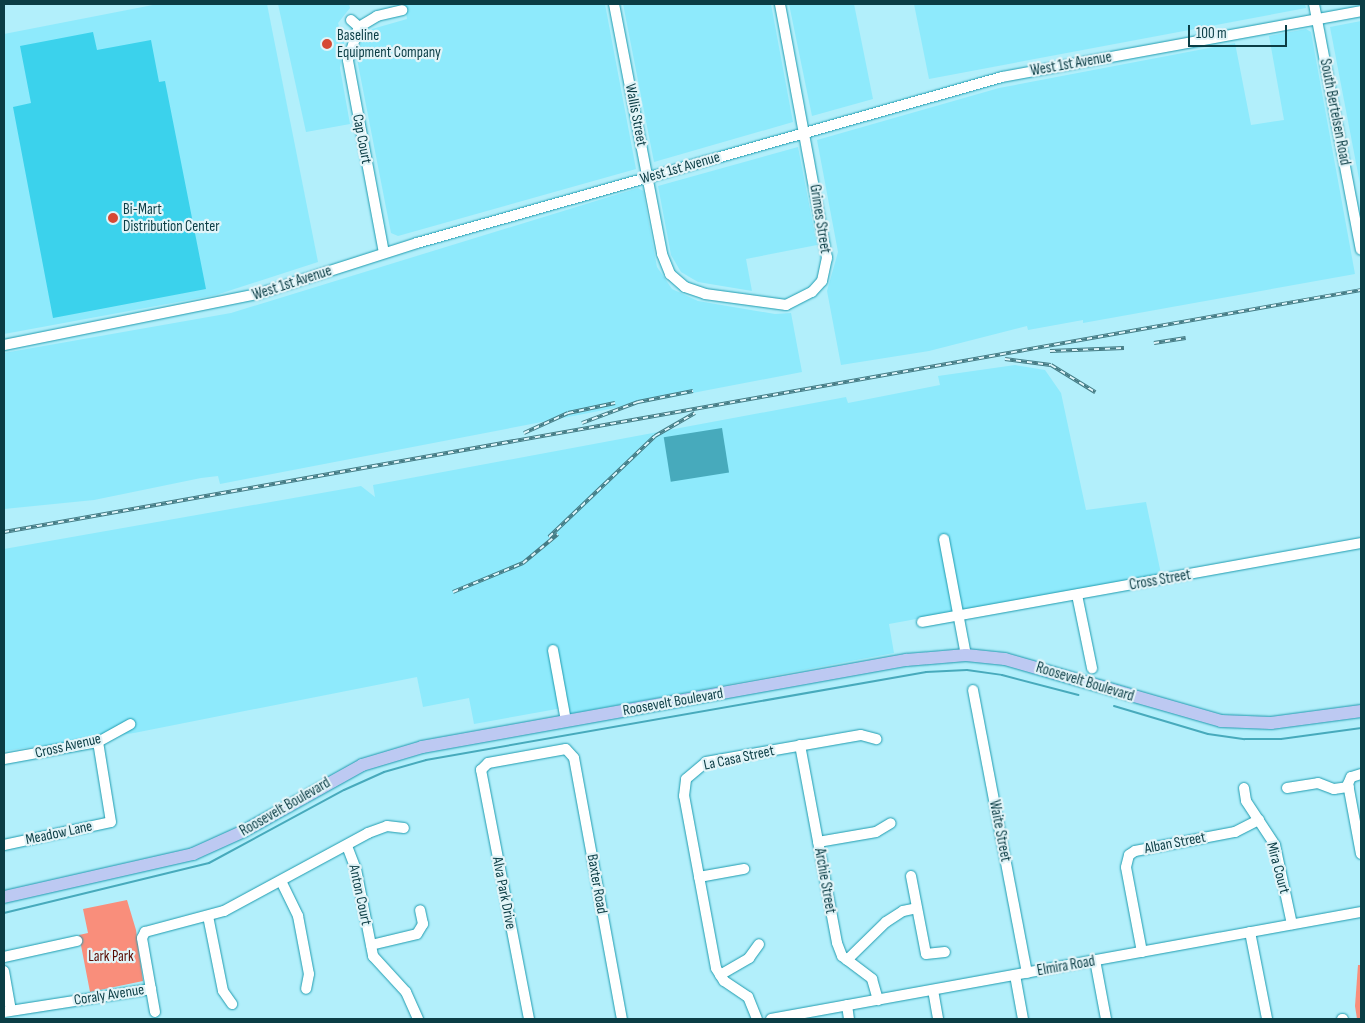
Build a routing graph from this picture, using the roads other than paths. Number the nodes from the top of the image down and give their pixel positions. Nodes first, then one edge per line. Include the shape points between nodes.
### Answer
1 (614, 4) edge
2 (780, 4) edge
3 (1314, 4) edge
4 (402, 10) dead end
5 (1361, 11) edge
6 (1317, 20) junction
7 (804, 133) junction
8 (648, 178) junction
9 (1361, 250) edge
10 (384, 253) junction
11 (678, 282) joint
12 (4, 345) edge
13 (944, 540) dead end
14 (1361, 543) edge
15 (1077, 595) junction
16 (959, 616) junction
17 (922, 622) dead end
18 (553, 650) dead end
19 (966, 655) junction
20 (1092, 668) dead end
21 (973, 690) dead end
22 (1361, 711) edge
23 (566, 721) junction
24 (130, 724) dead end
25 (876, 739) dead end
26 (98, 742) junction
27 (800, 745) junction
28 (4, 759) edge
29 (482, 767) joint
30 (1361, 774) edge
31 (1349, 787) junction
32 (1244, 788) dead end
33 (1287, 788) dead end
34 (1260, 820) junction
35 (891, 823) dead end
36 (404, 828) dead end
37 (818, 842) junction
38 (4, 845) edge
39 (346, 846) junction
40 (1361, 854) edge
41 (744, 869) dead end
42 (911, 876) dead end
43 (699, 877) junction
44 (282, 882) junction
45 (4, 897) edge
46 (917, 908) junction
47 (420, 910) dead end
48 (1361, 912) edge
49 (208, 916) junction
50 (1292, 924) junction
51 (1250, 932) junction
52 (78, 941) dead end
53 (759, 944) dead end
54 (371, 945) junction
55 (945, 952) dead end
56 (1142, 952) junction
57 (4, 957) edge
58 (846, 960) junction
59 (1095, 960) junction
60 (4, 971) edge
61 (1027, 973) junction
62 (720, 974) junction
63 (1015, 975) junction
64 (151, 988) junction
65 (306, 990) dead end
66 (932, 990) junction
67 (878, 1000) junction
68 (232, 1004) dead end
69 (847, 1005) junction
70 (8, 1011) edge
71 (155, 1012) dead end
72 (418, 1019) edge
73 (529, 1019) edge
74 (622, 1019) edge
75 (757, 1019) edge
76 (771, 1019) edge
77 (849, 1019) edge
78 (938, 1019) edge
79 (1023, 1019) edge
80 (1106, 1019) edge
81 (1266, 1019) edge

1 - 8 street, Wallis Street
2 - 7 street, Grimes Street
3 - 6 street, South Bertelsen Road
4 - 10 street, Cap Court via 355,24 348,66
5 - 6 street, West 1st Avenue
6 - 7 street, West 1st Avenue via 1013,75
6 - 9 street, South Bertelsen Road
7 - 8 street, West 1st Avenue
7 - 11 street, Grimes Street via 827,258 822,281 812,292 786,305 704,294
8 - 10 street, West 1st Avenue
8 - 11 street, Wallis Street via 662,254
10 - 12 street, West 1st Avenue via 225,303
13 - 16 street
14 - 15 street, Cross Street
15 - 16 street, Cross Street
15 - 20 street
16 - 17 street, Cross Street
16 - 19 street
18 - 23 street
19 - 22 main road, Roosevelt Boulevard via 1036,666 1221,721 1271,723
19 - 23 main road, Roosevelt Boulevard via 906,660
21 - 61 street, Waite Street
23 - 45 main road, Roosevelt Boulevard via 391,755 340,776 244,831 193,854
24 - 26 street, Cross Avenue
25 - 27 street, La Casa Street via 861,735
26 - 28 street, Cross Avenue
26 - 38 street, Meadow Lane via 112,818 109,822
27 - 37 street, Archie Street
27 - 43 street, La Casa Street via 706,762 691,772 684,796
29 - 73 street, Alva Park Drive
29 - 74 street, Baxter Road via 570,750
30 - 31 street via 1351,777
31 - 33 street via 1334,790 1318,783
31 - 40 street
32 - 34 street, Mira Court via 1246,802
34 - 50 street, Mira Court via 1276,848
34 - 56 street, Alban Street via 1235,832 1135,850 1129,855 1126,867
35 - 37 street via 876,832
36 - 39 street, Coraly Avenue via 377,829
37 - 58 street, Archie Street via 837,943
39 - 44 street, Coraly Avenue
39 - 54 street, Anton Court via 356,869
41 - 43 street
42 - 46 street
43 - 62 street, La Casa Street
44 - 49 street, Coraly Avenue
44 - 65 street via 298,916 309,974
46 - 55 street via 926,954
46 - 58 street via 903,911 881,926
47 - 54 street, Anton Court via 423,924 417,934
48 - 50 street, Elmira Road
49 - 64 street, Coraly Avenue via 143,934
49 - 68 street via 223,991
50 - 51 street, Elmira Road
51 - 56 street, Elmira Road
51 - 81 street
52 - 57 street
53 - 62 street via 749,958
54 - 72 street, Anton Court via 377,963 406,992
56 - 59 street, Elmira Road
58 - 67 street, Archie Street via 872,979
59 - 61 street, Elmira Road
59 - 80 street
60 - 70 street
61 - 63 street, Elmira Road
62 - 75 street via 729,986 748,997
63 - 66 street, Elmira Road
63 - 79 street
64 - 70 street, Coraly Avenue
64 - 71 street
66 - 67 street, Elmira Road
66 - 78 street
67 - 69 street, Elmira Road
69 - 76 street, Elmira Road
69 - 77 street

